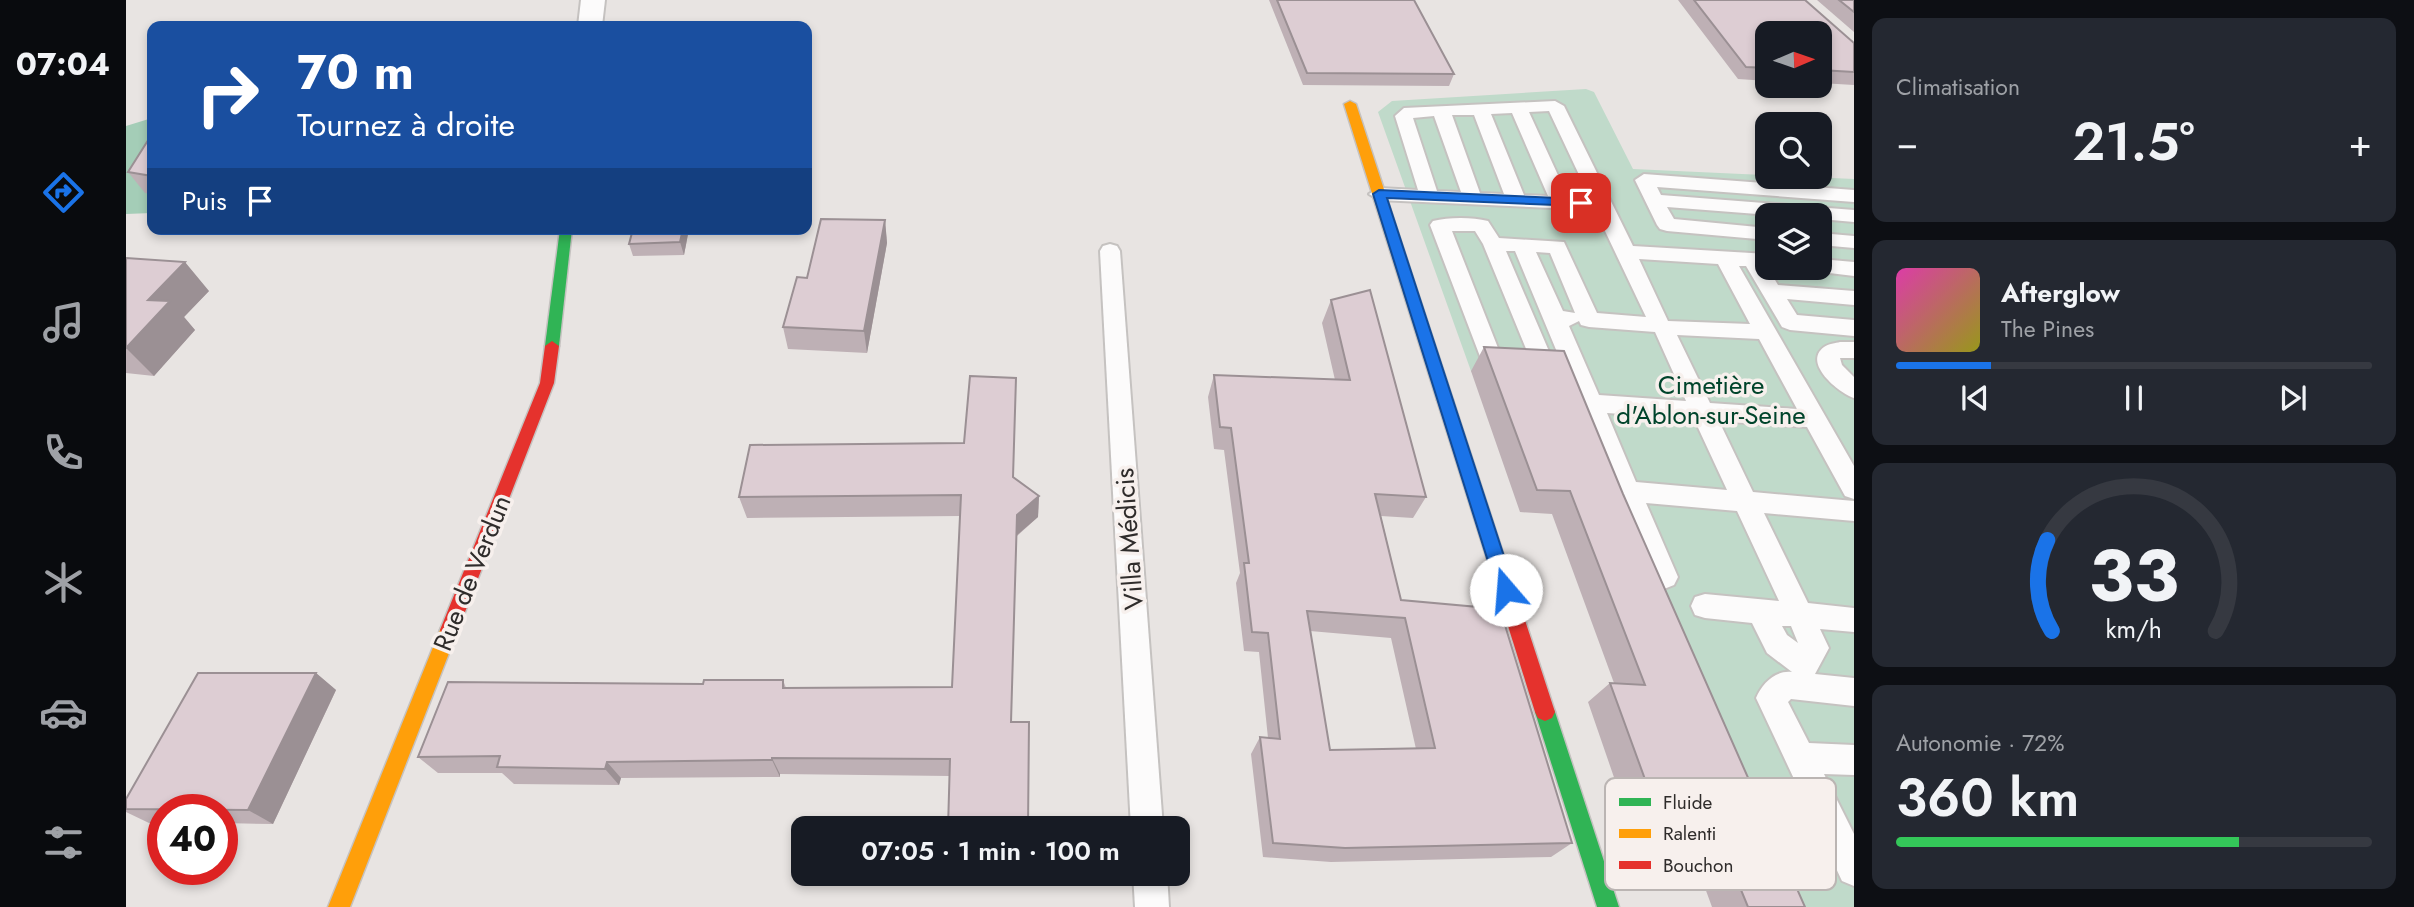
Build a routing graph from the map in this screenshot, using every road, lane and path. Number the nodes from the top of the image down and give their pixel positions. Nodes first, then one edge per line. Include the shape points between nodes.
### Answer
1 (593, 0) edge
2 (591, 21) edge
3 (1350, 104) dead end
4 (1480, 108) junction
5 (1441, 110) junction
6 (1519, 110) junction
7 (1722, 185) junction
8 (1379, 194) junction
9 (1429, 194) junction
10 (1854, 196) edge
11 (1472, 197) junction
12 (1516, 199) junction
13 (1654, 200) junction
14 (1560, 201) junction
15 (1602, 204) junction
16 (1734, 206) junction
17 (1854, 216) edge
18 (1755, 230) edge
19 (1755, 233) edge
20 (565, 235) edge
21 (1832, 240) edge
22 (1854, 242) edge
23 (1493, 244) junction
24 (1522, 245) junction
25 (1110, 250) dead end
26 (1625, 252) junction
27 (1725, 259) junction
28 (1755, 261) edge
29 (1832, 267) edge
30 (1854, 269) edge
31 (1768, 280) edge
32 (1771, 291) junction
33 (1854, 298) edge
34 (1555, 318) junction
35 (1589, 320) junction
36 (1662, 326) junction
37 (1854, 328) edge
38 (1766, 332) junction
39 (1854, 351) edge
40 (1489, 353) edge
41 (1540, 356) edge
42 (1854, 389) edge
43 (1591, 403) junction
44 (1703, 411) junction
45 (1815, 419) junction
46 (1854, 489) edge
47 (1627, 491) junction
48 (1745, 502) junction
49 (1854, 511) edge
50 (1664, 577) dead end
51 (1705, 607) dead end
52 (1761, 612) junction
53 (1800, 615) junction
54 (1854, 620) edge
55 (1811, 677) junction
56 (1854, 692) edge
57 (1800, 758) junction
58 (1854, 761) edge
59 (1810, 778) edge
60 (1146, 816) edge
61 (1836, 832) edge
62 (1854, 869) edge
63 (1151, 886) edge
64 (339, 907) edge
65 (1152, 907) edge
66 (1608, 907) edge

1 - 2 street
3 - 8 street
4 - 5 lane
4 - 6 lane
4 - 12 lane
5 - 9 lane via 1404,116
5 - 11 lane
6 - 14 lane
6 - 15 lane via 1555,106
7 - 10 lane
7 - 13 lane via 1644,180
7 - 16 lane
8 - 9 lane
8 - 66 street
9 - 11 lane
11 - 12 lane
12 - 14 lane
13 - 16 lane
13 - 19 lane via 1667,225
14 - 15 lane
15 - 26 lane
16 - 17 lane
16 - 18 lane
20 - 64 street, Rue de Verdun via 547,383
21 - 22 lane
23 - 24 lane
23 - 40 lane via 1481,225 1440,225
23 - 41 lane
24 - 34 lane
24 - 35 lane via 1556,247
25 - 60 lane, Villa Médicis
26 - 27 lane
26 - 36 lane
27 - 28 lane
27 - 38 lane
29 - 30 lane
31 - 32 lane
32 - 33 lane
32 - 37 lane via 1790,323
34 - 35 lane
34 - 43 lane
35 - 36 lane
36 - 38 lane
36 - 44 lane
38 - 45 lane
39 - 42 lane via 1839,350 1828,359 1834,374
43 - 44 lane
43 - 47 lane
44 - 45 lane
44 - 48 lane
45 - 46 lane
47 - 48 lane
47 - 50 lane
48 - 49 lane
48 - 53 lane
51 - 52 lane
52 - 53 lane
52 - 55 lane via 1777,644
53 - 54 lane
53 - 55 lane via 1815,648
55 - 56 lane
55 - 57 lane via 1784,685 1771,698
57 - 58 lane
57 - 59 lane
61 - 62 lane
63 - 65 lane

